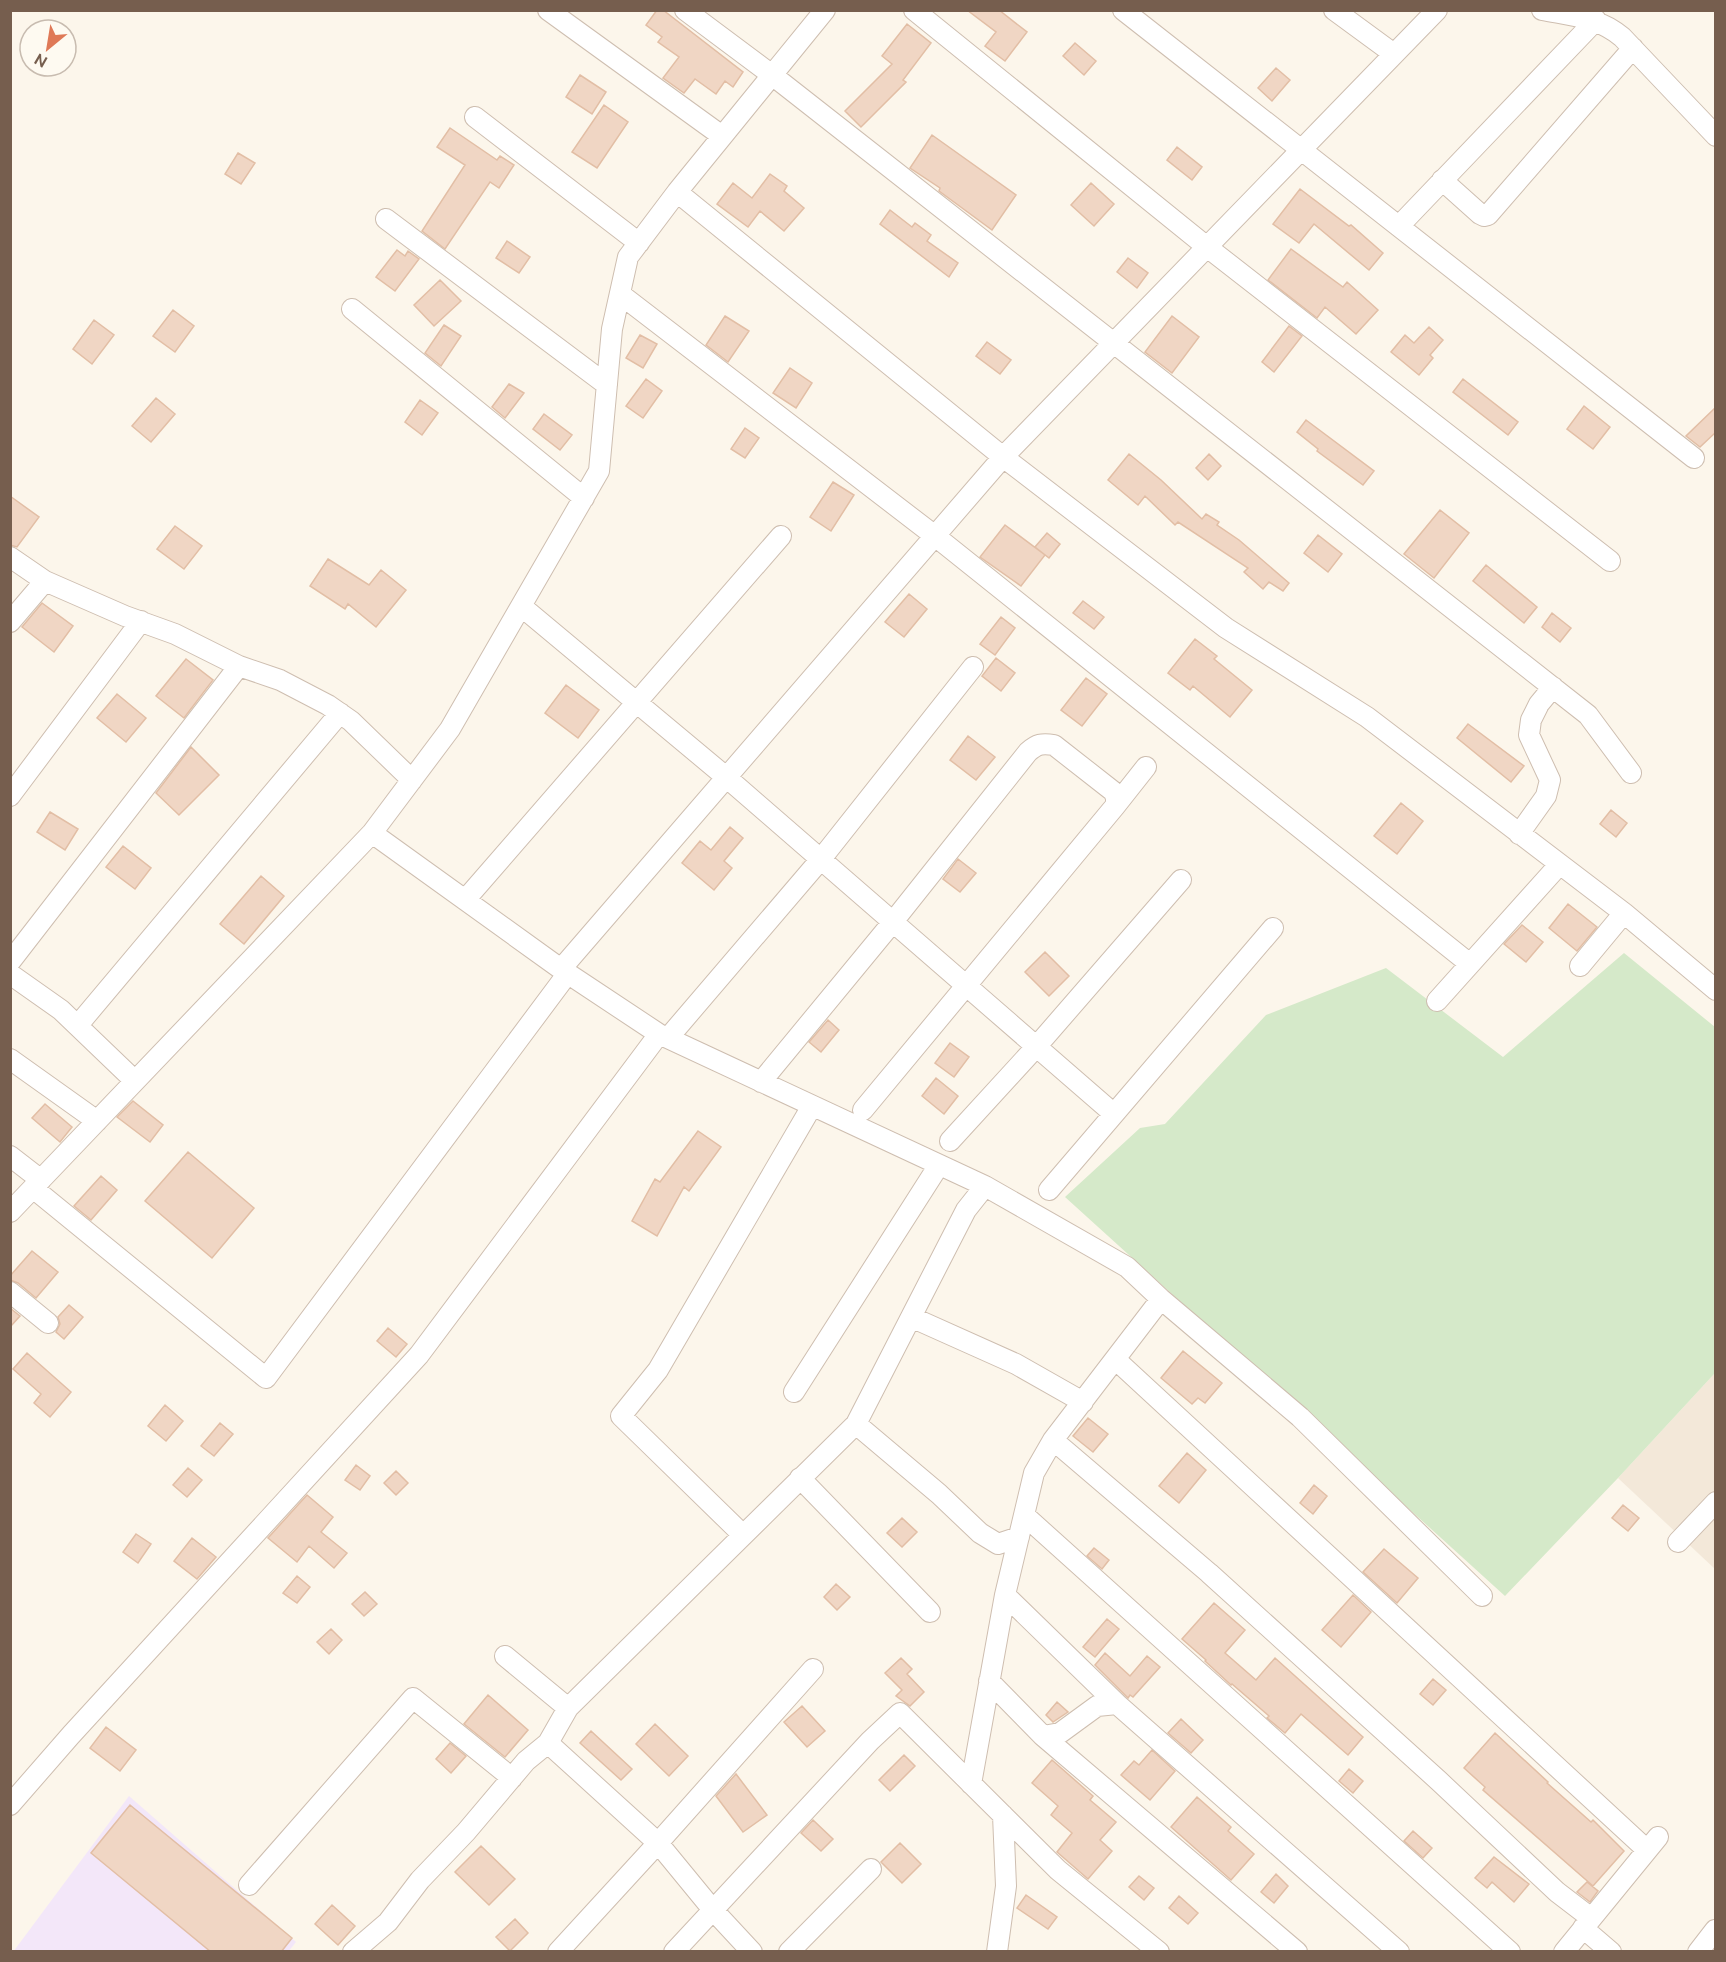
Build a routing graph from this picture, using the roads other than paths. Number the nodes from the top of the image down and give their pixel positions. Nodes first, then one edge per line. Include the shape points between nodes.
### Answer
1 (548, 10) edge
2 (825, 10) edge
3 (914, 10) edge
4 (1123, 10) edge
5 (1334, 10) edge
6 (1437, 10) edge
7 (1542, 10) edge
8 (694, 13) edge
9 (1596, 20) junction
10 (1633, 48) junction
11 (1394, 54) junction
12 (772, 75) junction
13 (476, 117) dead end
14 (722, 136) junction
15 (1716, 136) edge
16 (1302, 149) junction
17 (1442, 180) junction
18 (677, 192) junction
19 (386, 219) dead end
20 (1399, 226) junction
21 (639, 243) junction
22 (1207, 247) junction
23 (620, 294) junction
24 (352, 309) dead end
25 (1113, 344) junction
26 (607, 385) junction
27 (1003, 457) junction
28 (1694, 458) dead end
29 (584, 498) junction
30 (782, 536) dead end
31 (935, 536) junction
32 (10, 557) edge
33 (1610, 561) dead end
34 (45, 581) junction
35 (521, 606) junction
36 (141, 621) junction
37 (10, 622) edge
38 (239, 666) junction
39 (973, 667) dead end
40 (1553, 687) junction
41 (637, 703) junction
42 (340, 713) junction
43 (1146, 767) dead end
44 (1631, 773) dead end
45 (726, 777) junction
46 (412, 780) junction
47 (10, 796) edge
48 (1116, 805) junction
49 (372, 832) junction
50 (1519, 834) junction
51 (820, 860) junction
52 (1559, 865) junction
53 (1181, 880) dead end
54 (465, 900) junction
55 (1624, 913) junction
56 (892, 923) junction
57 (1273, 928) dead end
58 (10, 962) edge
59 (1470, 964) junction
60 (1580, 966) dead end
61 (564, 971) junction
62 (10, 974) edge
63 (967, 986) junction
64 (1716, 990) edge
65 (1437, 1001) dead end
66 (78, 1025) junction
67 (664, 1036) junction
68 (1036, 1047) junction
69 (10, 1059) edge
70 (135, 1081) junction
71 (760, 1082) junction
72 (812, 1106) junction
73 (863, 1110) dead end
74 (1114, 1114) junction
75 (97, 1121) junction
76 (950, 1141) dead end
77 (10, 1156) edge
78 (939, 1165) junction
79 (37, 1184) junction
80 (985, 1186) junction
81 (1049, 1191) dead end
82 (10, 1212) edge
83 (10, 1292) edge
84 (1161, 1299) junction
85 (911, 1317) junction
86 (48, 1323) dead end
87 (1115, 1359) junction
88 (794, 1392) dead end
89 (1083, 1402) junction
90 (856, 1424) junction
91 (1053, 1440) junction
92 (801, 1478) junction
93 (1716, 1502) edge
94 (1024, 1515) junction
95 (743, 1535) junction
96 (1019, 1537) junction
97 (1678, 1542) dead end
98 (1005, 1595) junction
99 (1482, 1596) dead end
100 (930, 1612) dead end
101 (505, 1656) dead end
102 (813, 1669) dead end
103 (990, 1681) junction
104 (1117, 1704) junction
105 (568, 1708) junction
106 (1043, 1736) junction
107 (548, 1743) junction
108 (512, 1778) junction
109 (971, 1784) junction
110 (10, 1805) edge
111 (1003, 1815) junction
112 (658, 1843) junction
113 (871, 1869) dead end
114 (249, 1885) dead end
115 (713, 1910) junction
116 (1587, 1923) junction
117 (1715, 1930) edge
118 (353, 1952) edge
119 (558, 1952) edge
120 (674, 1952) edge
121 (752, 1952) edge
122 (789, 1952) edge
123 (997, 1952) edge
124 (1159, 1952) edge
125 (1297, 1952) edge
126 (1399, 1952) edge
127 (1510, 1952) edge
128 (1564, 1952) edge
129 (1611, 1952) edge
130 (1698, 1952) edge

1 - 14 street
2 - 12 street
3 - 22 street
4 - 16 street
5 - 11 street
6 - 11 street
7 - 9 street
8 - 12 street
9 - 10 street
9 - 17 street
10 - 15 street
10 - 17 street via 1488,215 1480,214
11 - 16 street
12 - 14 street
12 - 25 street
13 - 21 street
14 - 18 street
16 - 20 street
16 - 22 street
17 - 20 street
18 - 21 street
18 - 27 street
19 - 26 street
20 - 28 street
21 - 23 street via 628,257
22 - 25 street
22 - 33 street
23 - 26 street via 612,328
23 - 31 street
24 - 29 street
25 - 27 street
25 - 40 street
26 - 29 street via 599,471
27 - 31 street
27 - 50 street via 1226,628 1367,717
29 - 35 street
30 - 41 street
31 - 45 street
31 - 59 street
32 - 34 street
34 - 36 street
34 - 37 street
35 - 41 street
35 - 46 street via 450,729
36 - 38 street
36 - 47 street
38 - 42 street via 280,680
38 - 58 street
39 - 51 street
40 - 44 street via 1588,715
40 - 50 street via 1531,720 1529,735 1550,780 1546,796
41 - 45 street
41 - 54 street
42 - 46 street
42 - 66 street
43 - 48 street
45 - 51 street
45 - 61 street
46 - 49 street
48 - 56 street via 1114,792 1054,745 1036,745
48 - 63 street
49 - 54 street
49 - 70 street
50 - 52 street
51 - 56 street
51 - 67 street
52 - 55 street
52 - 59 street
53 - 68 street
54 - 61 street
55 - 60 street
55 - 64 street
56 - 63 street
56 - 71 street
57 - 74 street
59 - 65 street
61 - 67 street
61 - 79 street via 266,1378
62 - 66 street
63 - 68 street
63 - 73 street
66 - 70 street
67 - 71 street
67 - 110 street via 419,1354
68 - 74 street
68 - 76 street
69 - 75 street
70 - 75 street
71 - 72 street
72 - 78 street
72 - 95 street via 658,1370 621,1416
74 - 81 street
75 - 79 street
77 - 79 street
78 - 80 street
78 - 88 street
79 - 82 street
80 - 84 street via 1127,1267
80 - 85 street via 966,1210
83 - 86 street
84 - 87 street
84 - 99 street via 1300,1417
85 - 89 street via 1016,1364
85 - 90 street
87 - 89 street
87 - 116 street via 1653,1843
89 - 91 street
90 - 92 street
90 - 96 street via 980,1533 998,1545
91 - 94 street via 1034,1473
91 - 116 street via 1209,1573 1439,1781
92 - 95 street
92 - 100 street
93 - 97 street
94 - 96 street
94 - 127 street
95 - 105 street
96 - 98 street
98 - 103 street
98 - 104 street
101 - 105 street
102 - 112 street
103 - 106 street
103 - 109 street
104 - 106 street via 1097,1706 1060,1733
104 - 126 street
105 - 107 street
106 - 125 street
107 - 108 street
107 - 112 street
108 - 114 street via 413,1698
108 - 118 street via 420,1880 388,1922
109 - 111 street
109 - 115 street via 900,1713
111 - 123 street via 1006,1886
111 - 124 street via 1058,1870
112 - 115 street
112 - 119 street
113 - 122 street
115 - 120 street
115 - 121 street
116 - 128 street
116 - 129 street
117 - 130 street

